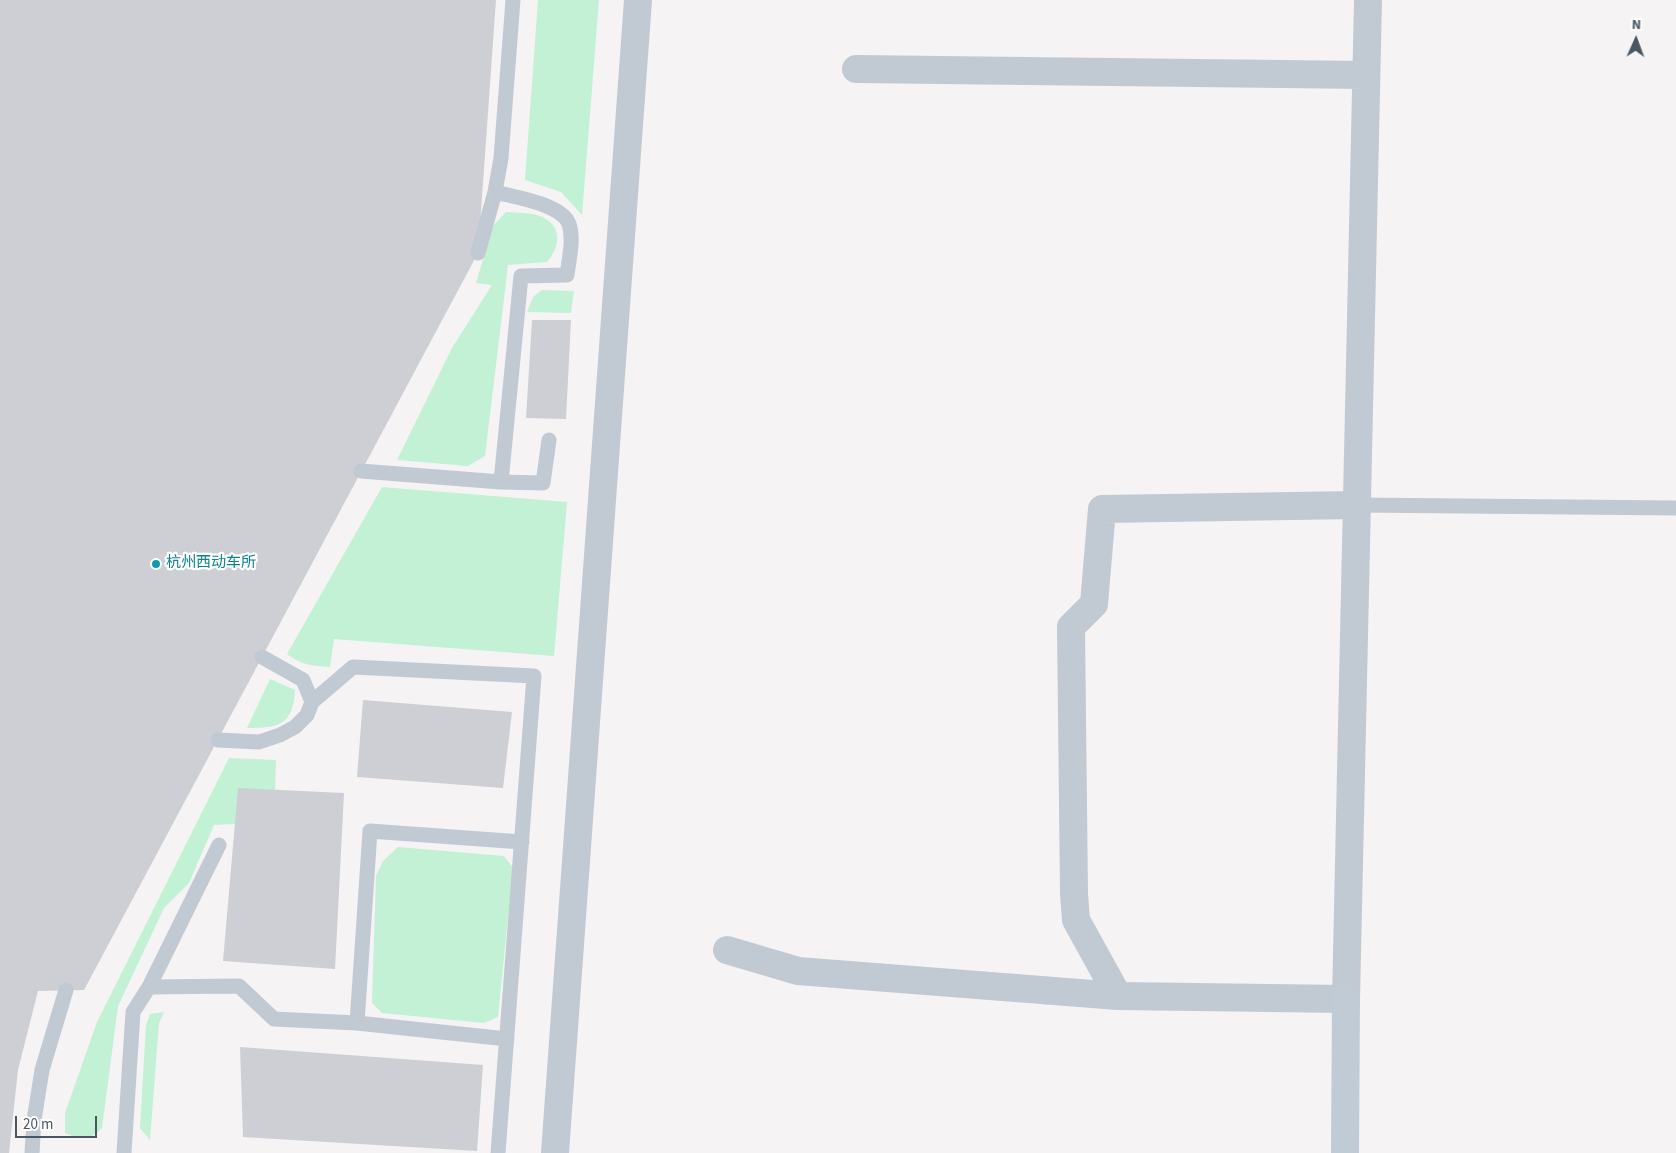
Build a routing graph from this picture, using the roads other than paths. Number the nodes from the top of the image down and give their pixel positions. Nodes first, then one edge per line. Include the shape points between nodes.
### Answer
1 (513, 0) edge
2 (638, 0) edge
3 (1368, 0) edge
4 (856, 69) dead end
5 (1366, 75) junction
6 (496, 192) junction
7 (478, 253) dead end
8 (549, 440) dead end
9 (361, 471) dead end
10 (500, 482) junction
11 (1357, 505) junction
12 (1676, 508) edge
13 (262, 657) dead end
14 (312, 702) junction
15 (218, 740) dead end
16 (522, 842) junction
17 (219, 845) dead end
18 (727, 950) dead end
19 (149, 987) junction
20 (66, 990) dead end
21 (1118, 996) junction
22 (1346, 999) junction
23 (357, 1023) junction
24 (507, 1039) junction
25 (32, 1153) edge
26 (124, 1153) edge
27 (498, 1153) edge
28 (555, 1153) edge
29 (1345, 1153) edge

1 - 6 lane
2 - 28 street
3 - 5 street
4 - 5 street
5 - 11 street
6 - 7 lane
6 - 10 lane via 554,208 569,222 571,237 567,275 521,276
8 - 10 lane via 543,483
9 - 10 lane
11 - 12 lane
11 - 21 street via 1102,509 1094,604 1071,627 1074,894 1076,920
11 - 22 street
13 - 14 lane via 303,680
14 - 15 lane via 307,715 280,735 259,742
14 - 16 lane via 353,667 534,676
16 - 23 lane via 370,830
16 - 24 lane
17 - 19 lane
18 - 21 street via 798,971
19 - 23 lane via 239,986 274,1019
19 - 26 lane via 133,1012
20 - 25 lane via 42,1070
21 - 22 street
22 - 29 street
23 - 24 lane
24 - 27 lane

